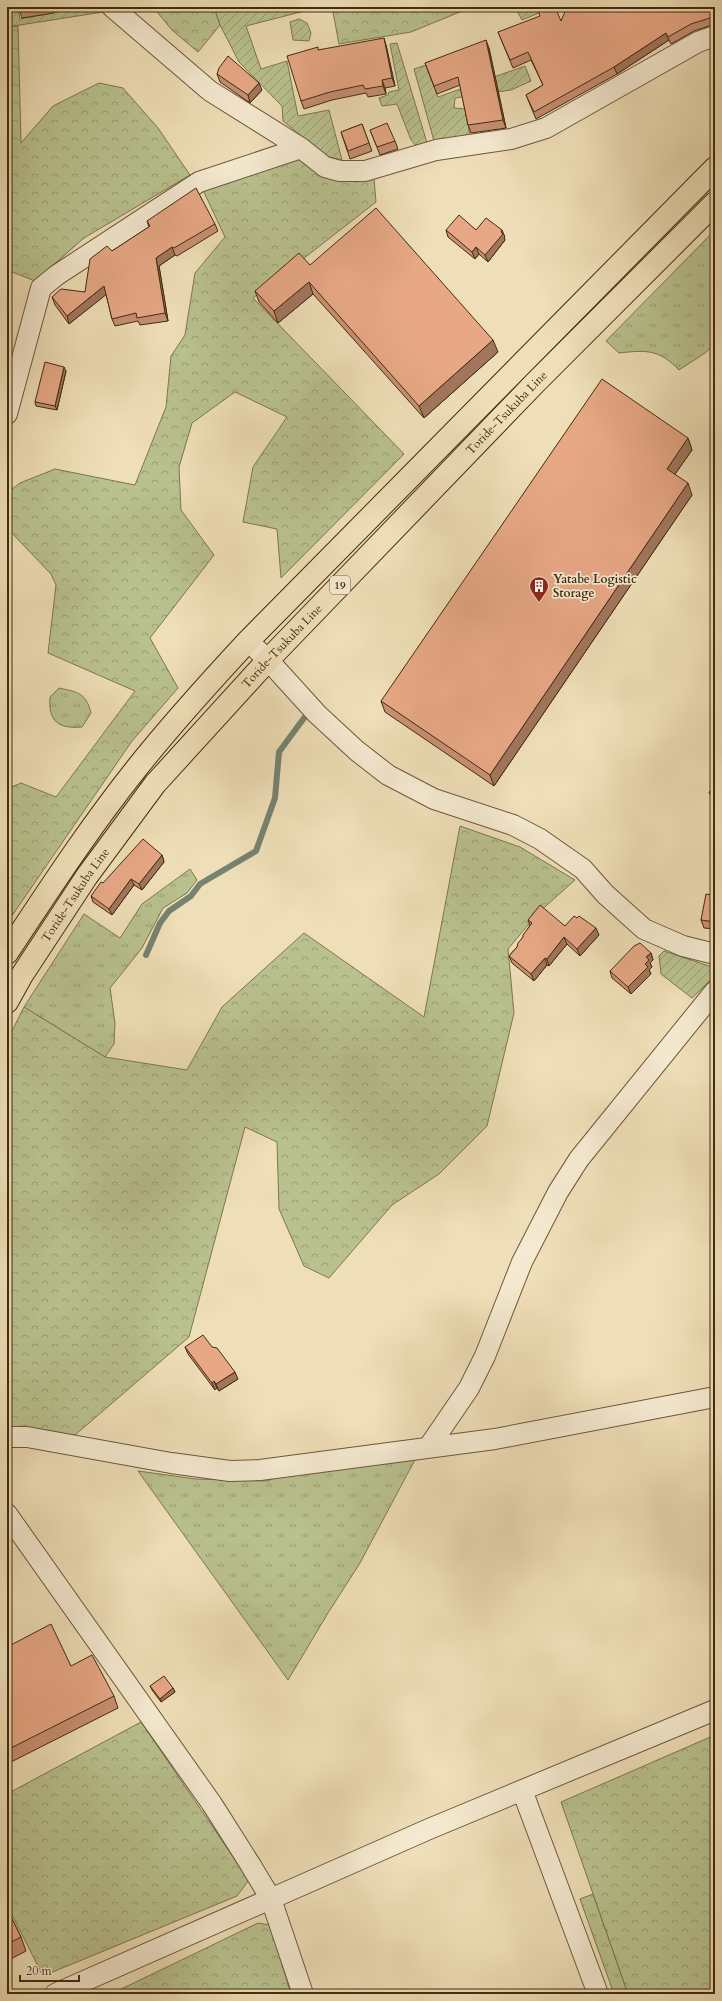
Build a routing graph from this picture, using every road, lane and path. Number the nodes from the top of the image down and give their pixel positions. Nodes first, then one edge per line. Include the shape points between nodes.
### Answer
1 (112, 7) edge
2 (715, 36) edge
3 (301, 148) junction
4 (715, 168) edge
5 (715, 203) edge
6 (7, 414) edge
7 (248, 641) junction
8 (268, 660) junction
9 (7, 953) edge
10 (715, 954) edge
11 (715, 992) edge
12 (7, 1002) edge
13 (715, 1397) edge
14 (7, 1437) edge
15 (428, 1448) junction
16 (7, 1514) edge
17 (715, 1710) edge
18 (522, 1790) junction
19 (271, 1899) junction
20 (55, 1994) edge
21 (303, 1994) edge
22 (598, 1994) edge

1 - 3 street via 210,91
2 - 3 street via 698,42 546,128 511,139 436,150 365,171 340,171 325,167
3 - 6 street via 198,182 57,275 42,288
4 - 7 main road, Toride-Tsukuba Line / 19
5 - 8 main road, Toride-Tsukuba Line / 19 via 535,383
7 - 8 street
7 - 9 main road, Toride-Tsukuba Line / 19 via 191,703 135,770 66,863
8 - 10 street via 317,714 388,775 434,799 513,825 540,839 583,869 605,894 644,929 683,946
8 - 12 main road, Toride-Tsukuba Line / 19 via 155,784 87,876
11 - 15 street via 579,1160 558,1192 522,1262 485,1356 469,1388
13 - 15 street via 496,1439
14 - 15 street via 27,1437 230,1471 260,1470
16 - 19 street via 212,1804
17 - 18 street
18 - 19 street via 429,1828
18 - 22 street
19 - 20 street
19 - 21 street

